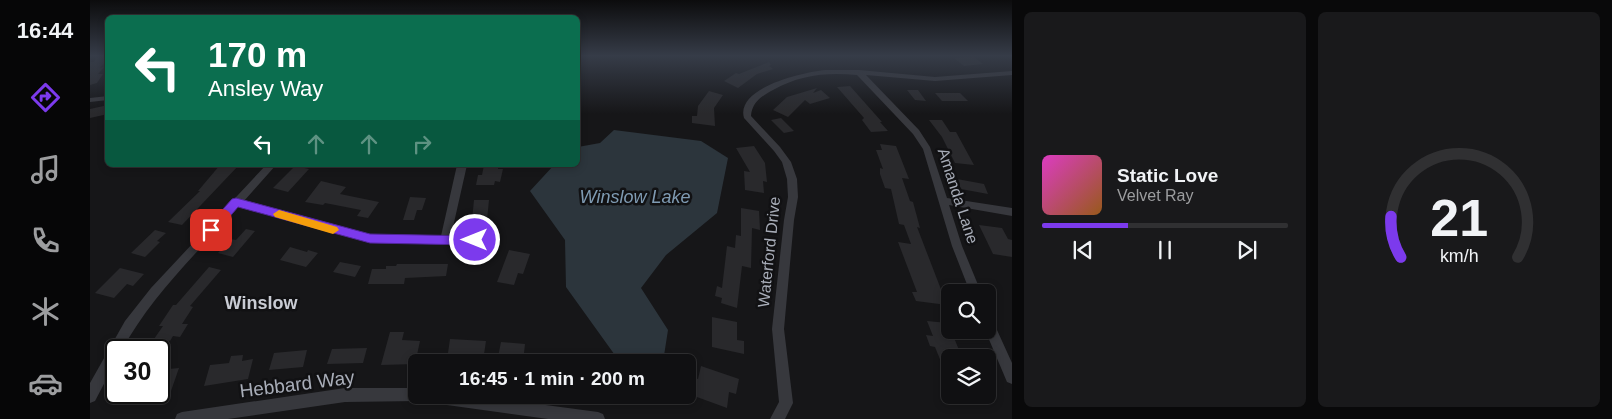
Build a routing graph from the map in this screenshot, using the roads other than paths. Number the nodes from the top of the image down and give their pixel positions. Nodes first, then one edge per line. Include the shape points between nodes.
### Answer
1 (805, 76) edge
2 (862, 76) edge
3 (905, 76) edge
4 (986, 76) edge
5 (105, 98) edge
6 (90, 100) edge
7 (269, 167) edge
8 (462, 167) edge
9 (944, 201) junction
10 (236, 202) junction
11 (1012, 212) edge
12 (446, 240) junction
13 (475, 240) dead end
14 (972, 284) edge
15 (995, 339) edge
16 (1012, 378) edge
17 (408, 395) edge
18 (90, 396) edge
19 (487, 404) edge
20 (182, 419) edge
21 (598, 419) edge
22 (777, 419) edge

1 - 22 street, Waterford Drive via 781,81 752,100 747,108 747,116 777,148 792,179 793,197 778,329 786,403
2 - 9 street, Amanda Lane via 916,132 927,149
3 - 4 street, Waterford Drive via 950,79
5 - 6 street
7 - 10 street
8 - 12 street
9 - 11 street
9 - 14 street, Amanda Lane via 956,246
10 - 12 street via 370,239
10 - 18 street via 154,291 129,325
12 - 13 street
15 - 16 street
17 - 20 street, Hebbard Way via 345,395
19 - 21 street

